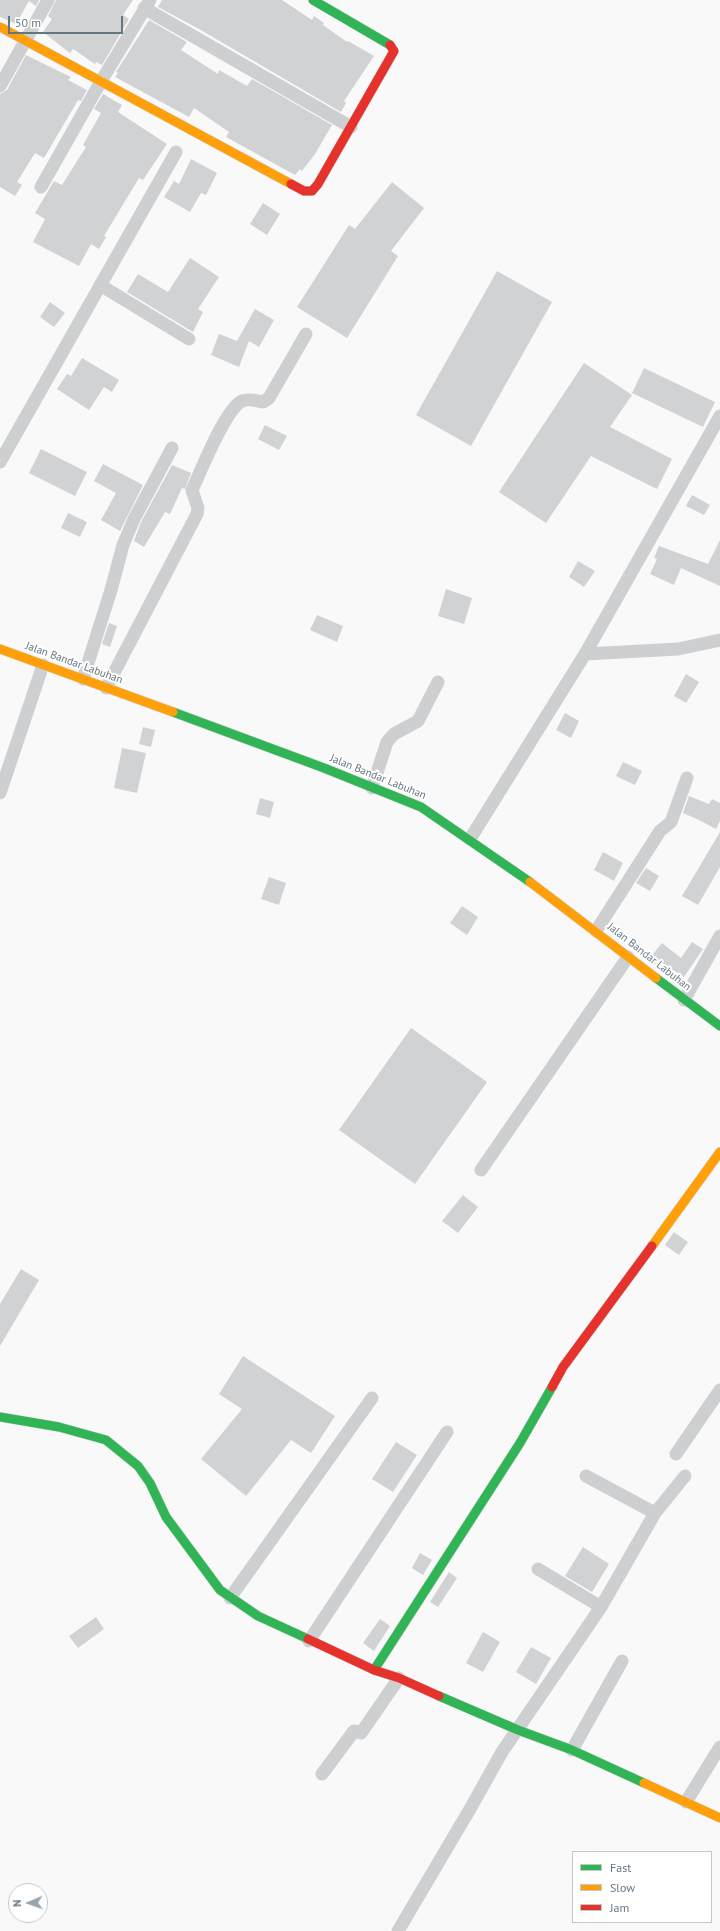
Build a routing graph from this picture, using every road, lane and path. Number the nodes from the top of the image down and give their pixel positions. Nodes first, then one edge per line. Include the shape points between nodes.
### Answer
1 (48, 0) edge
2 (313, 0) edge
3 (147, 4) edge
4 (0, 27) edge
5 (25, 42) junction
6 (100, 83) junction
7 (0, 86) edge
8 (351, 127) junction
9 (176, 152) dead end
10 (41, 187) dead end
11 (100, 284) junction
12 (306, 334) dead end
13 (189, 339) dead end
14 (720, 416) edge
15 (172, 448) dead end
16 (0, 462) edge
17 (720, 640) edge
18 (1, 653) edge
19 (585, 654) junction
20 (43, 665) junction
21 (83, 679) junction
22 (438, 682) dead end
23 (106, 688) junction
24 (688, 778) dead end
25 (372, 788) junction
26 (0, 793) edge
27 (470, 839) junction
28 (596, 931) junction
29 (720, 936) edge
30 (628, 957) junction
31 (684, 1000) junction
32 (720, 1026) edge
33 (720, 1152) edge
34 (481, 1170) dead end
35 (720, 1390) edge
36 (372, 1398) dead end
37 (0, 1417) edge
38 (447, 1432) dead end
39 (676, 1454) dead end
40 (586, 1476) dead end
41 (685, 1476) dead end
42 (655, 1513) junction
43 (538, 1569) dead end
44 (230, 1598) junction
45 (601, 1607) junction
46 (309, 1641) junction
47 (622, 1661) dead end
48 (374, 1670) junction
49 (399, 1678) junction
50 (518, 1730) junction
51 (720, 1747) edge
52 (572, 1750) junction
53 (322, 1774) dead end
54 (686, 1802) junction
55 (720, 1818) edge
56 (398, 1931) edge

1 - 5 street
2 - 8 street via 394,48 394,54
3 - 6 street
3 - 8 street
4 - 5 street
5 - 6 street
5 - 7 street
6 - 8 street via 304,190 314,189
6 - 10 street
9 - 11 street
11 - 13 street
11 - 16 street
12 - 23 street via 269,398 263,402 250,399 242,401 226,417 192,490 198,508 197,514
14 - 19 street
15 - 21 street via 123,545
17 - 19 street via 671,650
18 - 20 street, Jalan Bandar Labuhan
19 - 27 street
20 - 21 street, Jalan Bandar Labuhan
20 - 26 street
21 - 23 street, Jalan Bandar Labuhan
22 - 25 street via 418,721 394,734 387,742
23 - 25 street, Jalan Bandar Labuhan
24 - 28 street via 671,822 660,831
25 - 27 street, Jalan Bandar Labuhan via 421,807
27 - 28 street, Jalan Bandar Labuhan
28 - 30 street, Jalan Bandar Labuhan
29 - 31 street
30 - 31 street, Jalan Bandar Labuhan
30 - 34 street
31 - 32 street, Jalan Bandar Labuhan
33 - 48 street via 564,1367 516,1449
35 - 39 street
36 - 44 street
37 - 44 street via 59,1427 106,1440 123,1453 138,1466 150,1483 166,1517 220,1590
38 - 46 street
40 - 42 street
41 - 42 street
42 - 45 street
43 - 45 street
44 - 46 street via 258,1616
45 - 50 street
46 - 48 street
47 - 52 street
48 - 49 street
49 - 50 street
49 - 53 street via 361,1733 354,1731
50 - 52 street
50 - 56 street via 502,1752
51 - 54 street
52 - 54 street
54 - 55 street

